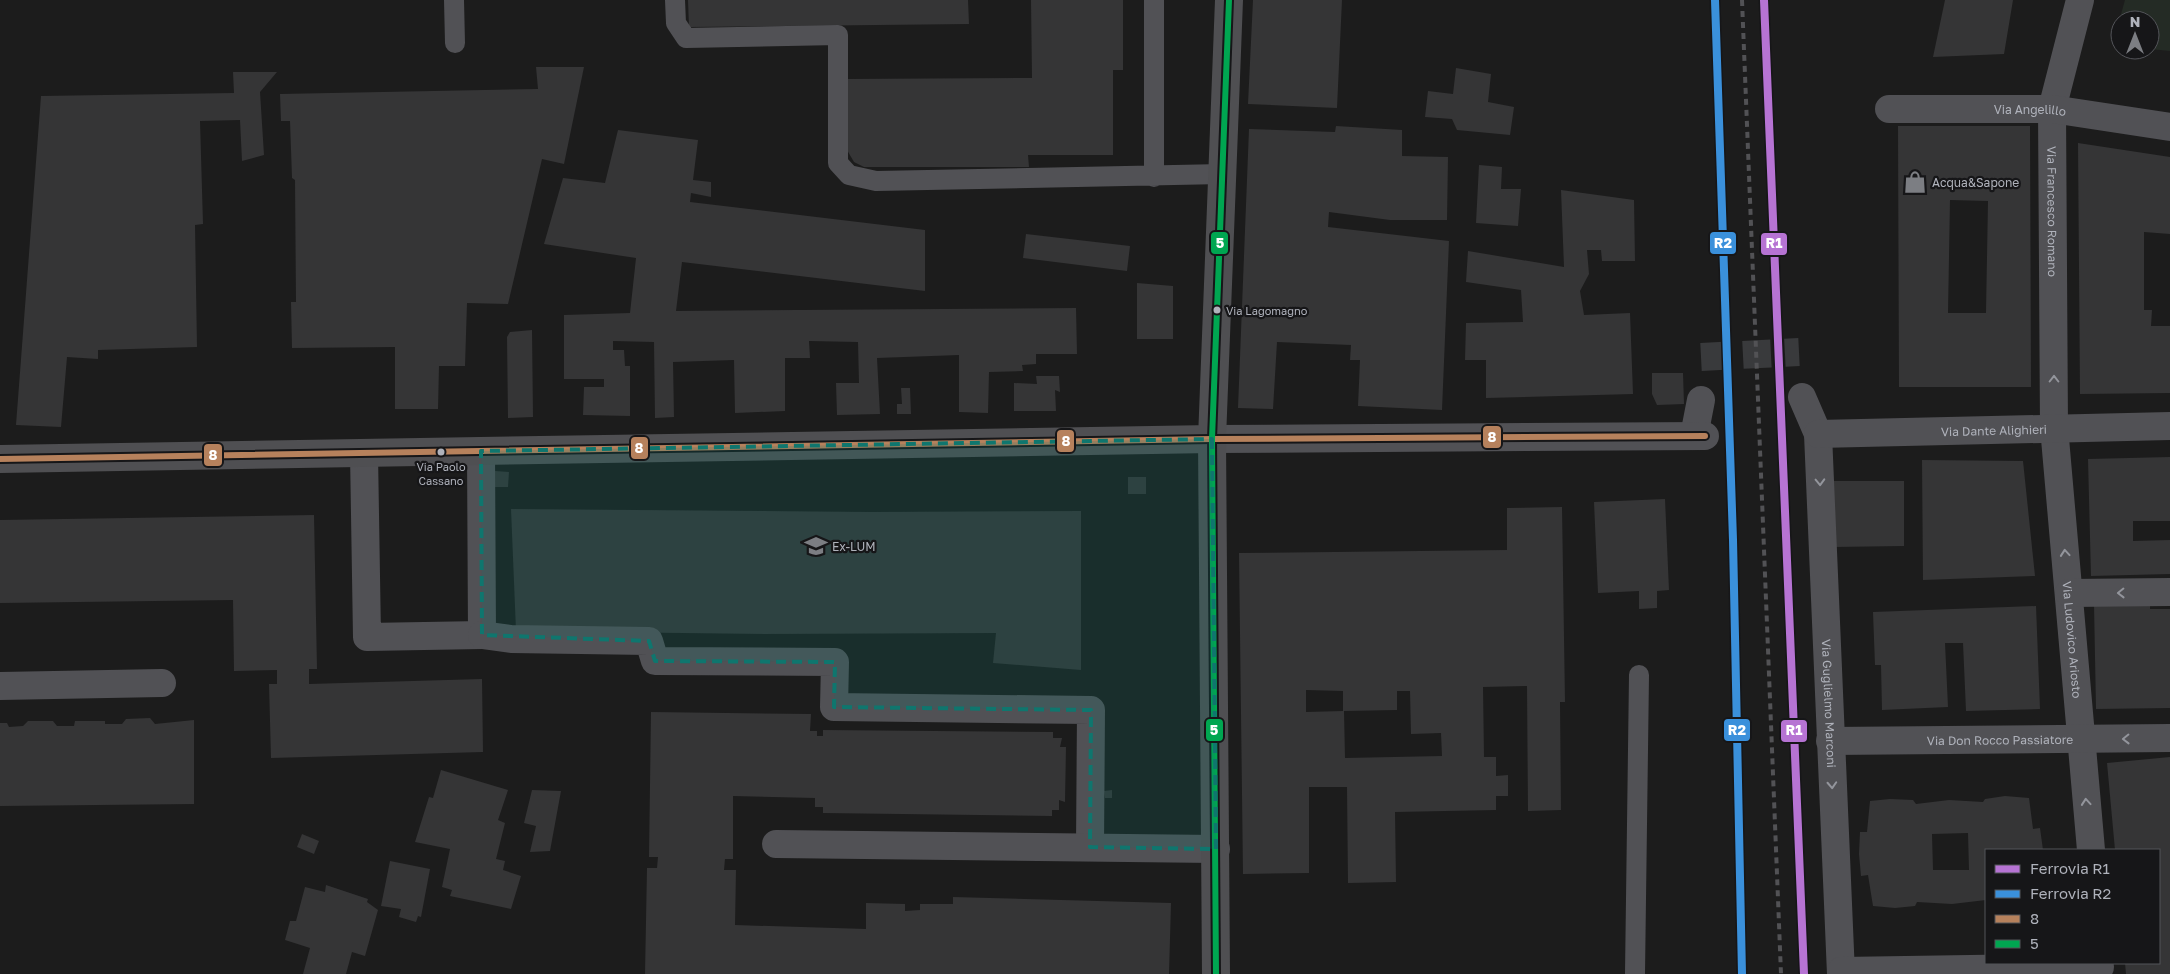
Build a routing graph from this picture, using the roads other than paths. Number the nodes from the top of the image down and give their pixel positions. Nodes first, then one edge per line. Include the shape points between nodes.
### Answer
1 (454, 0) edge
2 (675, 0) edge
3 (1154, 0) edge
4 (1230, 0) edge
5 (2080, 0) edge
6 (455, 43) dead end
7 (1889, 109) dead end
8 (2052, 109) junction
9 (2170, 127) edge
10 (1223, 174) junction
11 (1154, 177) junction
12 (1802, 397) dead end
13 (1702, 400) dead end
14 (2170, 426) edge
15 (2054, 427) junction
16 (1818, 434) junction
17 (1212, 439) junction
18 (481, 451) junction
19 (364, 453) junction
20 (0, 458) edge
21 (2170, 592) edge
22 (2069, 594) junction
23 (482, 635) junction
24 (1639, 675) dead end
25 (162, 683) dead end
26 (0, 686) edge
27 (2170, 738) edge
28 (2081, 739) junction
29 (1830, 742) junction
30 (776, 844) dead end
31 (1090, 848) junction
32 (1216, 849) junction
33 (2091, 849) edge
34 (2101, 968) edge
35 (1841, 972) edge
36 (1216, 974) edge
37 (1635, 974) edge

1 - 6 lane
2 - 11 lane via 676,23 686,38 838,35 838,163 849,175 876,181
3 - 11 lane
4 - 10 main road
5 - 8 street, Via Francesco Romano
7 - 8 street, Via Angelillo
8 - 9 street, Via Angelillo
15 -> 8 street, Via Francesco Romano
10 - 11 lane
10 - 17 main road
12 - 16 street
13 - 17 street via 1699,436
14 - 15 street, Via Dante Alighieri
15 - 16 street, Via Dante Alighieri
22 -> 15 street, Via Ludovico Ariosto
16 -> 29 street, Via Guglielmo Marconi
17 - 18 main road
17 - 32 main road
18 - 19 main road
18 - 23 street
19 - 20 main road
19 - 23 street via 367,637
21 -> 22 street
22 - 28 street, Via Ludovico Ariosto
23 - 31 street via 511,639 649,641 655,661 835,662 834,707 1090,710
24 - 37 lane
25 - 26 street
27 -> 28 street, Via Don Rocco Passiatore
28 - 29 street, Via Don Rocco Passiatore
33 -> 28 street, Via Ludovico Ariosto
29 -> 35 street, Via Guglielmo Marconi
30 - 31 street
31 - 32 street
32 - 36 main road
34 - 35 street

